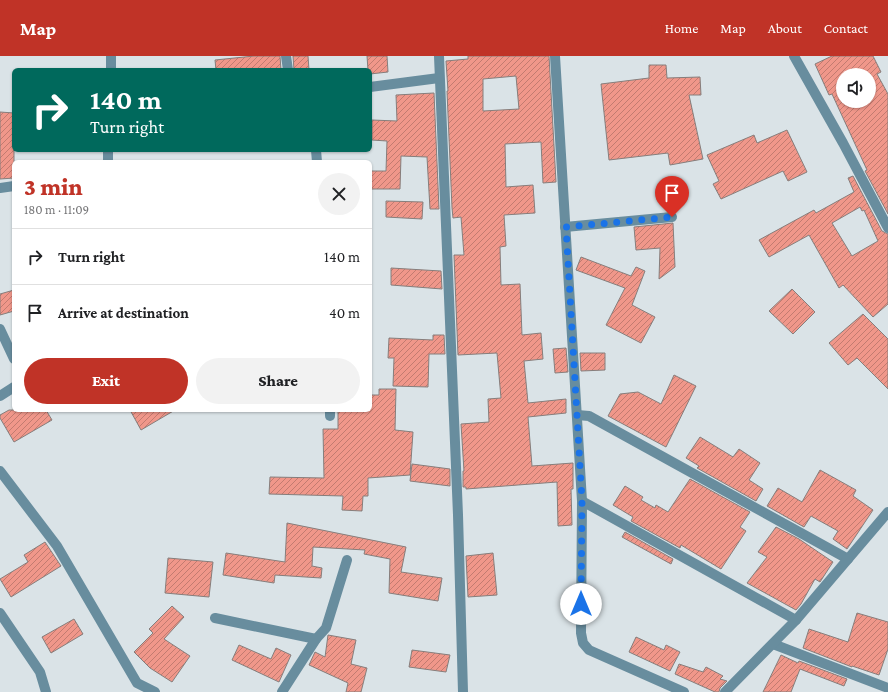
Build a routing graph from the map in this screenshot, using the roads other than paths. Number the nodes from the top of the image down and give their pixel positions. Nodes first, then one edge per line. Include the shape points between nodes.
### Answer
1 (111, 56) edge
2 (286, 56) edge
3 (439, 56) edge
4 (555, 56) edge
5 (794, 56) edge
6 (111, 68) edge
7 (288, 68) edge
8 (439, 78) junction
9 (372, 87) edge
10 (12, 186) edge
11 (0, 188) edge
12 (672, 217) dead end
13 (566, 227) junction
14 (888, 228) edge
15 (0, 330) edge
16 (12, 355) edge
17 (12, 388) edge
18 (0, 396) edge
19 (577, 415) junction
20 (0, 472) edge
21 (582, 501) junction
22 (888, 512) edge
23 (848, 559) junction
24 (347, 560) dead end
25 (0, 613) edge
26 (215, 618) dead end
27 (796, 620) junction
28 (316, 639) junction
29 (773, 644) junction
30 (888, 688) edge
31 (46, 692) edge
32 (155, 692) edge
33 (282, 692) edge
34 (463, 692) edge
35 (684, 692) edge
36 (725, 692) edge

1 - 6 street
2 - 7 street
3 - 8 street
4 - 13 street
5 - 14 street
8 - 9 street
8 - 34 street
10 - 11 street
12 - 13 street
13 - 19 street
15 - 16 street
17 - 18 street
19 - 21 street
19 - 23 street via 589,416
20 - 32 street via 56,546 136,683
21 - 27 street
21 - 35 street via 583,643 589,650
22 - 23 street
23 - 27 street
24 - 28 street via 326,628
25 - 31 street via 40,672
26 - 28 street
27 - 29 street
28 - 33 street
29 - 30 street
29 - 36 street

